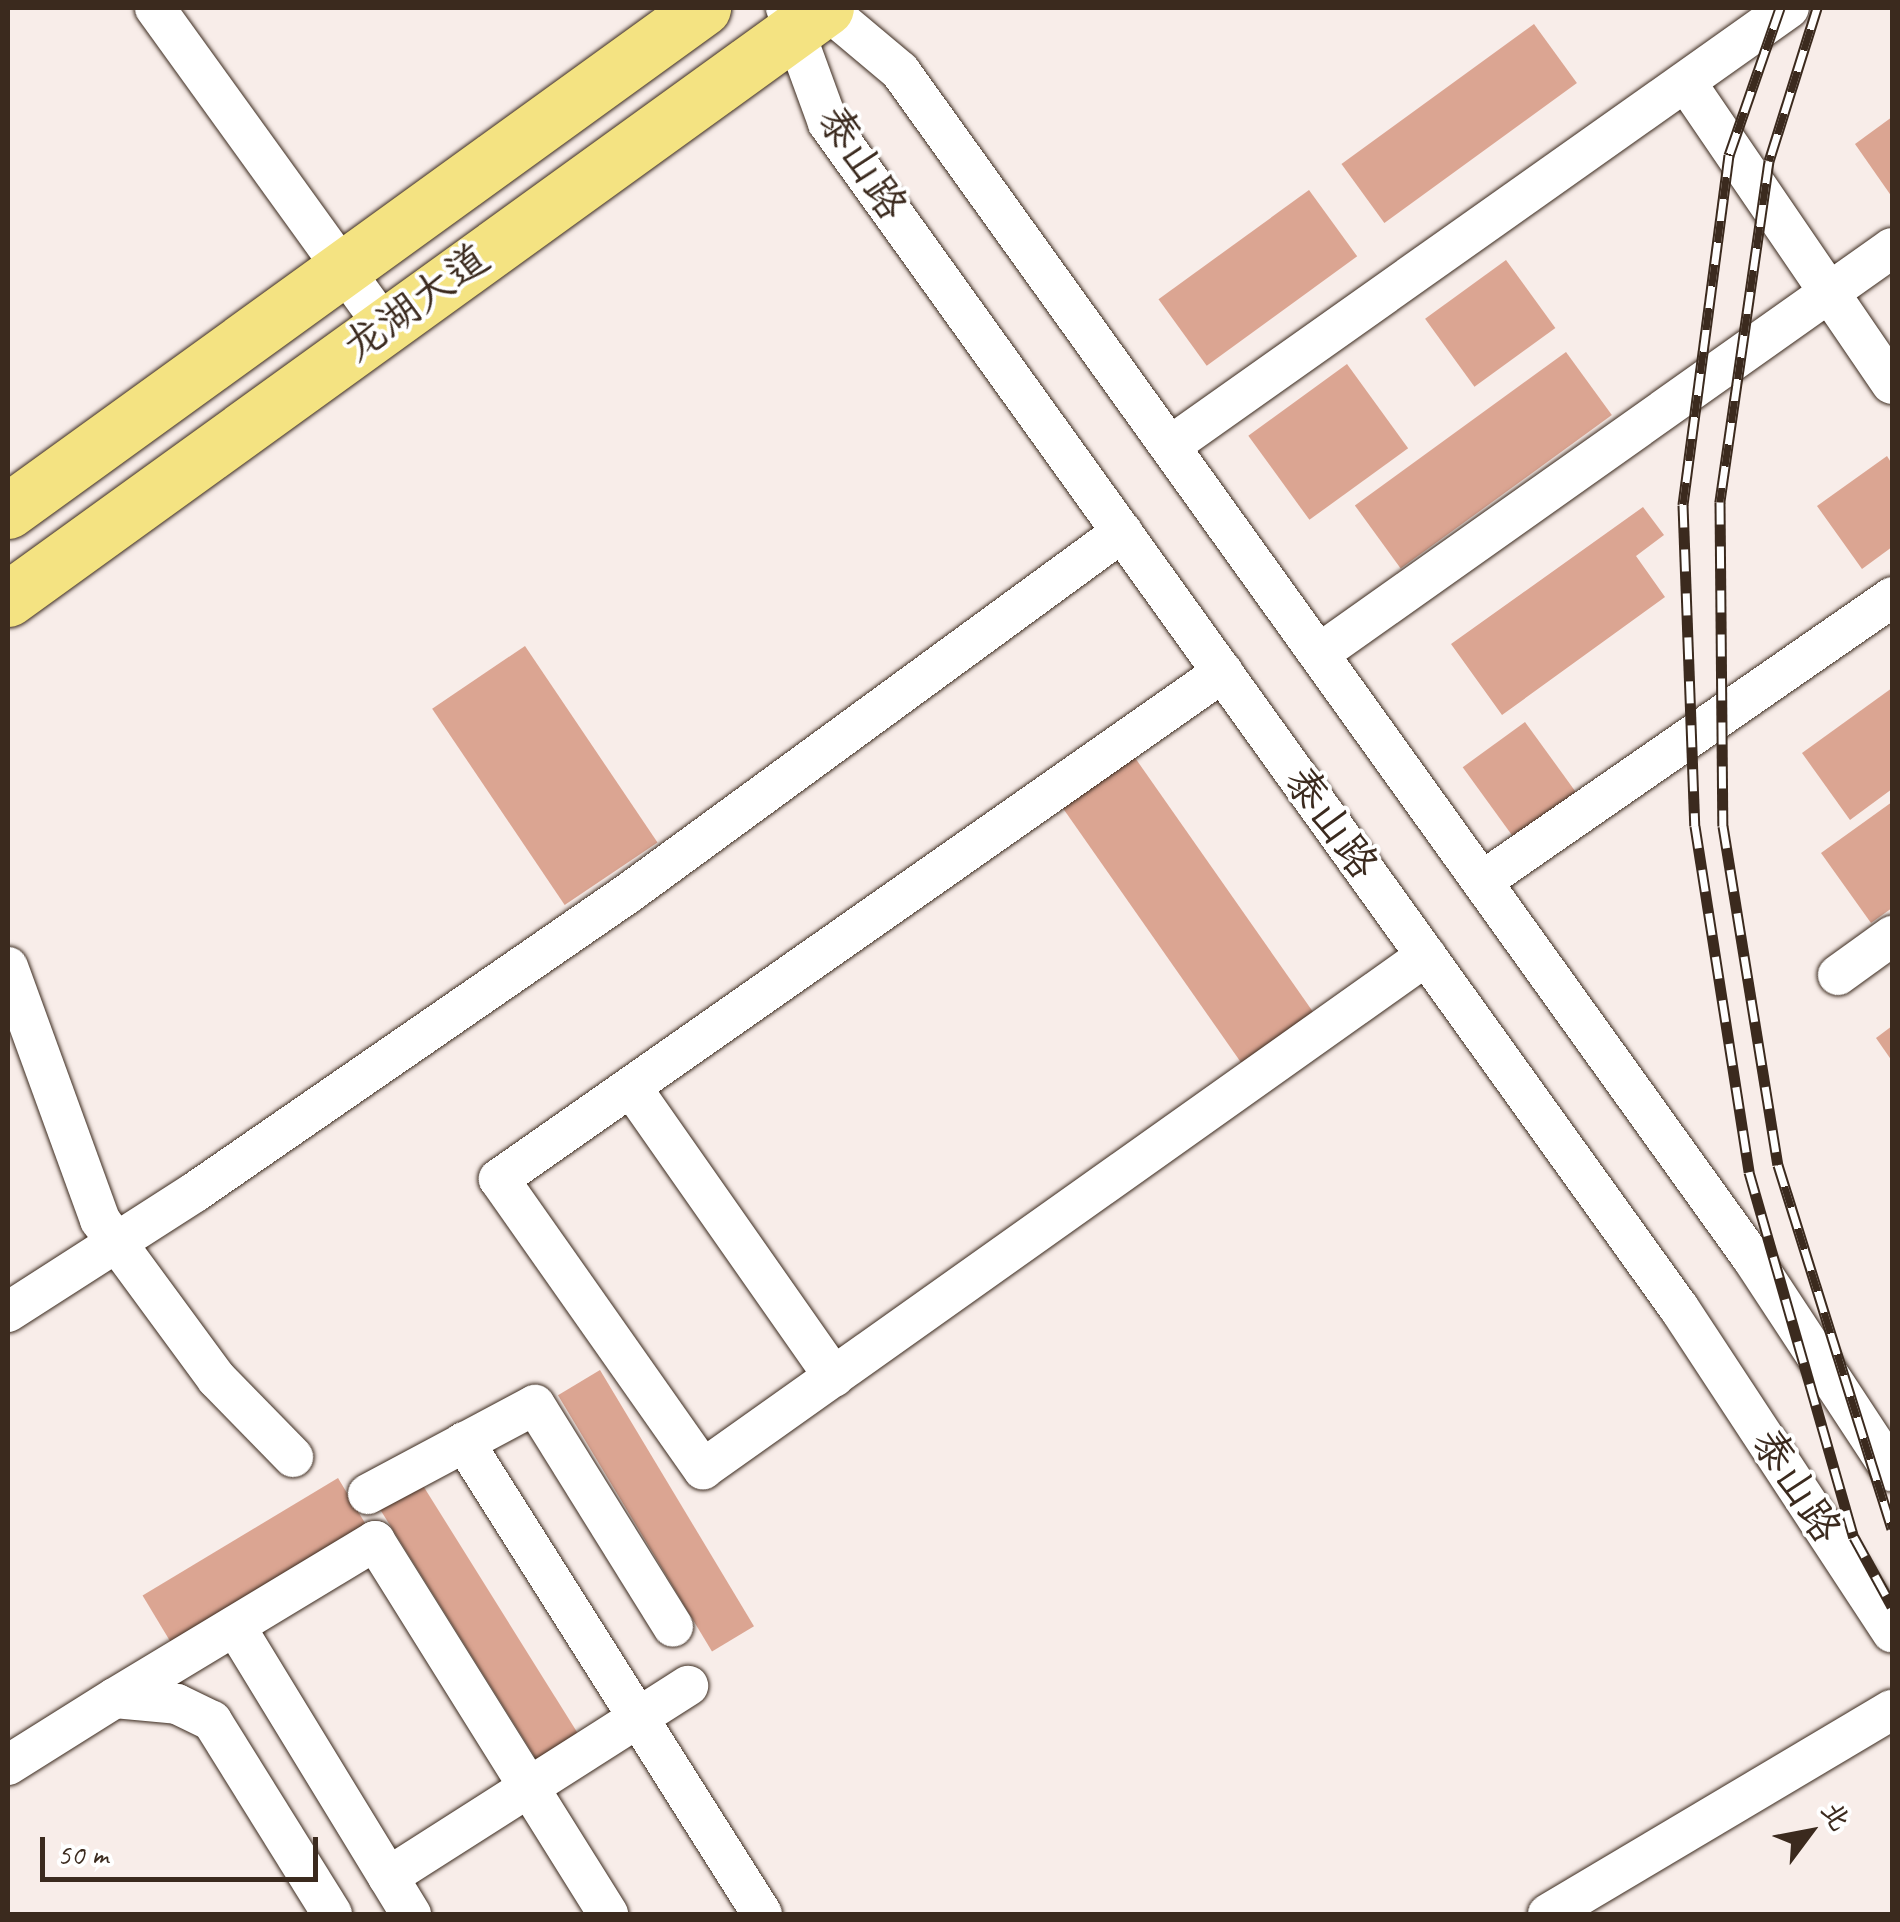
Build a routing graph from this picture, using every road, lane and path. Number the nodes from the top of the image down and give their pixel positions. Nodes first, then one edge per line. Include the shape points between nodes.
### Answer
1 (156, 8) edge
2 (703, 8) edge
3 (1789, 8) edge
4 (812, 12) edge
5 (1687, 84) junction
6 (1892, 248) edge
7 (346, 272) junction
8 (1830, 293) junction
9 (384, 326) junction
10 (1892, 384) edge
11 (1170, 446) junction
12 (8, 511) edge
13 (1122, 532) junction
14 (1892, 597) edge
15 (8, 599) edge
16 (1320, 653) junction
17 (1222, 672) junction
18 (1484, 880) junction
19 (1892, 936) edge
20 (1426, 956) junction
21 (8, 967) edge
22 (1838, 975) dead end
23 (631, 1087) junction
24 (116, 1242) junction
25 (8, 1312) edge
26 (834, 1377) junction
27 (464, 1442) junction
28 (293, 1458) dead end
29 (1892, 1471) edge
30 (368, 1494) dead end
31 (234, 1626) junction
32 (673, 1627) dead end
33 (1892, 1632) edge
34 (688, 1686) dead end
35 (115, 1698) junction
36 (1892, 1710) edge
37 (637, 1719) junction
38 (8, 1765) edge
39 (529, 1788) junction
40 (388, 1877) junction
41 (332, 1914) edge
42 (411, 1914) edge
43 (608, 1914) edge
44 (762, 1914) edge
45 (1548, 1914) edge

1 - 7 street
2 - 7 highway, 龙湖大道
3 - 5 street
4 - 9 highway, 龙湖大道
4 - 11 street, 泰山路 via 900,71
4 - 13 street, 泰山路 via 828,124
5 - 8 street
5 - 11 street
6 - 8 street
7 - 9 street
7 - 12 highway, 龙湖大道
8 - 10 street
8 - 16 street
9 - 15 highway, 龙湖大道
11 - 16 street, 泰山路
13 - 17 street, 泰山路
13 - 24 street via 630,892
14 - 18 street
16 - 18 street, 泰山路
17 - 20 street, 泰山路
17 - 23 street
18 - 29 street, 泰山路 via 1752,1258
19 - 22 street
20 - 26 street
20 - 33 street, 泰山路 via 1680,1308
21 - 24 street via 100,1220
23 - 26 street
23 - 26 street via 500,1179 522,1212 703,1469
24 - 25 street
24 - 28 street via 217,1378
27 - 30 street
27 - 32 street via 534,1405
27 - 37 street
31 - 35 street
31 - 39 street via 374,1541
31 - 40 street
34 - 37 street
35 - 38 street
35 - 41 street via 162,1700 212,1720
36 - 45 street
37 - 39 street
37 - 44 street
39 - 40 street
39 - 43 street
40 - 42 street

